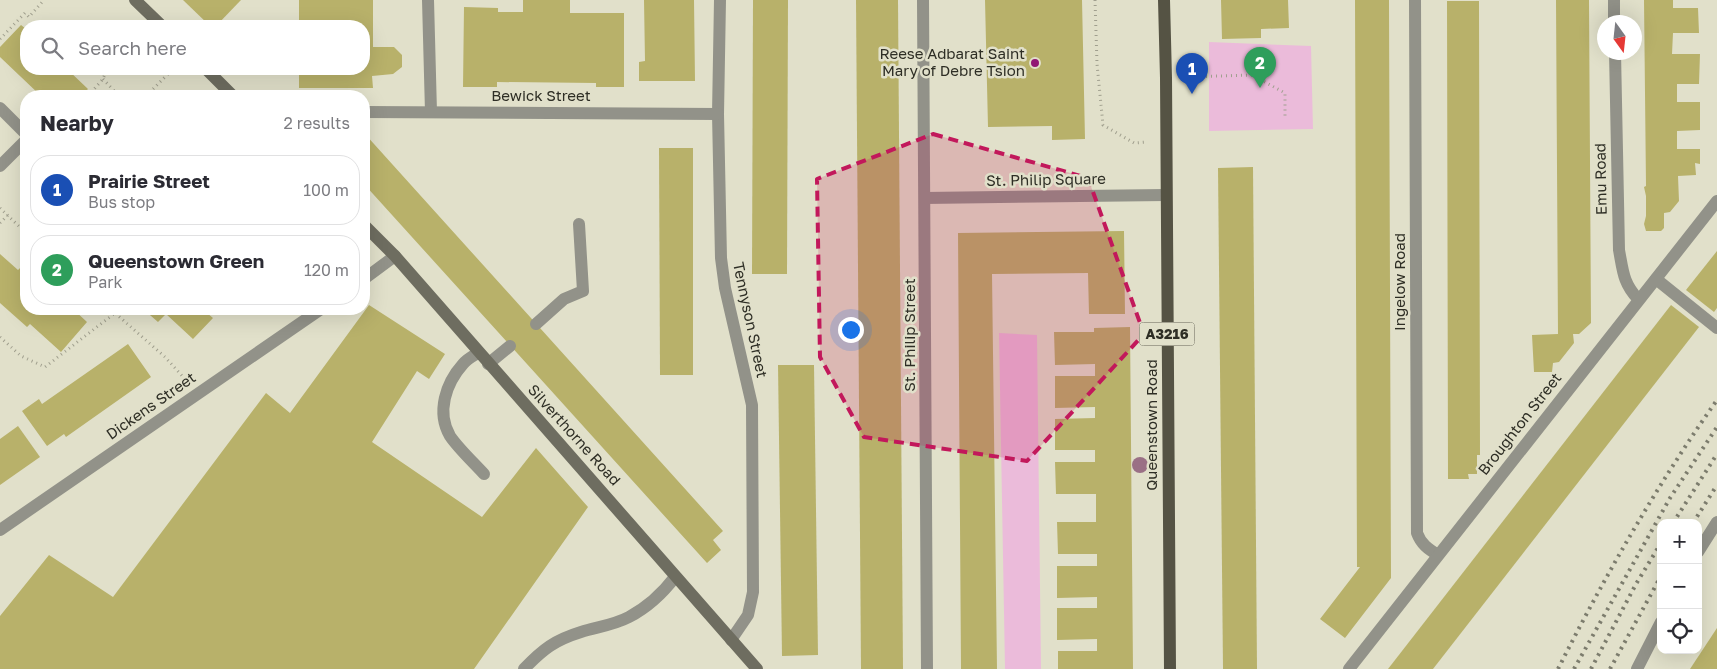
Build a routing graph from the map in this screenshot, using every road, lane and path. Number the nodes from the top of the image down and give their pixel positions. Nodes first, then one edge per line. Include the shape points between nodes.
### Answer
1 (44, 0) edge
2 (136, 0) edge
3 (428, 0) edge
4 (720, 0) edge
5 (923, 0) edge
6 (1094, 0) edge
7 (1164, 0) edge
8 (1415, 0) edge
9 (1614, 0) edge
10 (1614, 15) edge
11 (156, 20) edge
12 (0, 38) edge
13 (1615, 60) edge
14 (105, 75) edge
15 (167, 75) edge
16 (212, 75) edge
17 (1166, 78) junction
18 (103, 79) junction
19 (93, 90) edge
20 (113, 90) edge
21 (152, 90) edge
22 (227, 90) edge
23 (0, 108) edge
24 (370, 112) edge
25 (431, 112) junction
26 (718, 114) junction
27 (1285, 118) dead end
28 (20, 128) edge
29 (1166, 141) junction
30 (20, 146) edge
31 (0, 166) edge
32 (1166, 195) junction
33 (926, 198) junction
34 (1717, 201) edge
35 (0, 208) edge
36 (8, 215) junction
37 (0, 223) edge
38 (579, 224) dead end
39 (20, 228) edge
40 (370, 231) edge
41 (395, 256) junction
42 (370, 275) edge
43 (1656, 279) junction
44 (1638, 299) junction
45 (109, 315) edge
46 (118, 315) edge
47 (312, 315) edge
48 (536, 324) dead end
49 (1717, 328) edge
50 (0, 338) edge
51 (510, 346) dead end
52 (478, 353) junction
53 (488, 364) junction
54 (198, 393) junction
55 (484, 474) dead end
56 (1715, 528) edge
57 (0, 530) edge
58 (1702, 546) edge
59 (1438, 555) junction
60 (676, 577) junction
61 (1657, 630) edge
62 (731, 640) junction
63 (524, 669) edge
64 (757, 669) edge
65 (928, 669) edge
66 (1170, 669) edge
67 (1349, 669) edge
68 (1637, 669) edge

1 - 12 path via 29,17 25,13
2 - 11 main road
3 - 25 street
4 - 26 street, Tennyson Street
5 - 33 street, St. Philip Street
6 - 29 path via 1103,125 1134,143
7 - 17 main road, Queenstown Road / A3216
8 - 59 street, Ingelow Road via 1417,533 1427,549
9 - 10 street
13 - 44 street, Emu Road via 1618,250 1625,282
14 - 18 path
15 - 21 path
16 - 22 main road
17 - 27 path via 1252,74 1285,93
17 - 29 main road, Queenstown Road / A3216
18 - 19 path
18 - 20 path
23 - 28 street
24 - 25 street, Bewick Street
25 - 26 street, Bewick Street
26 - 62 street, Tennyson Street via 720,258 752,405 753,592 748,615
29 - 32 main road, Queenstown Road / A3216
30 - 31 street
32 - 33 street, St. Philip Square
32 - 66 main road, Queenstown Road / A3216
33 - 65 street, St. Philip Street
34 - 43 street, Broughton Street
35 - 36 path
36 - 37 path
36 - 39 path
38 - 48 street via 583,291 564,299
40 - 41 main road, Silverthorne Road
41 - 42 street
41 - 52 main road, Silverthorne Road
43 - 44 street, Broughton Street
43 - 49 street
44 - 59 street, Broughton Street
45 - 50 path via 45,367 21,356
46 - 54 path via 165,357
47 - 54 street, Dickens Street
51 - 53 street
52 - 53 main road, Silverthorne Road
52 - 55 street via 464,363 449,382 443,409 450,435
53 - 60 main road, Silverthorne Road
54 - 57 street, Dickens Street
56 - 58 street
59 - 67 street, Broughton Street
60 - 62 main road, Silverthorne Road
60 - 63 street via 660,597 629,617 561,639 540,652
61 - 68 street
62 - 64 main road, Silverthorne Road

